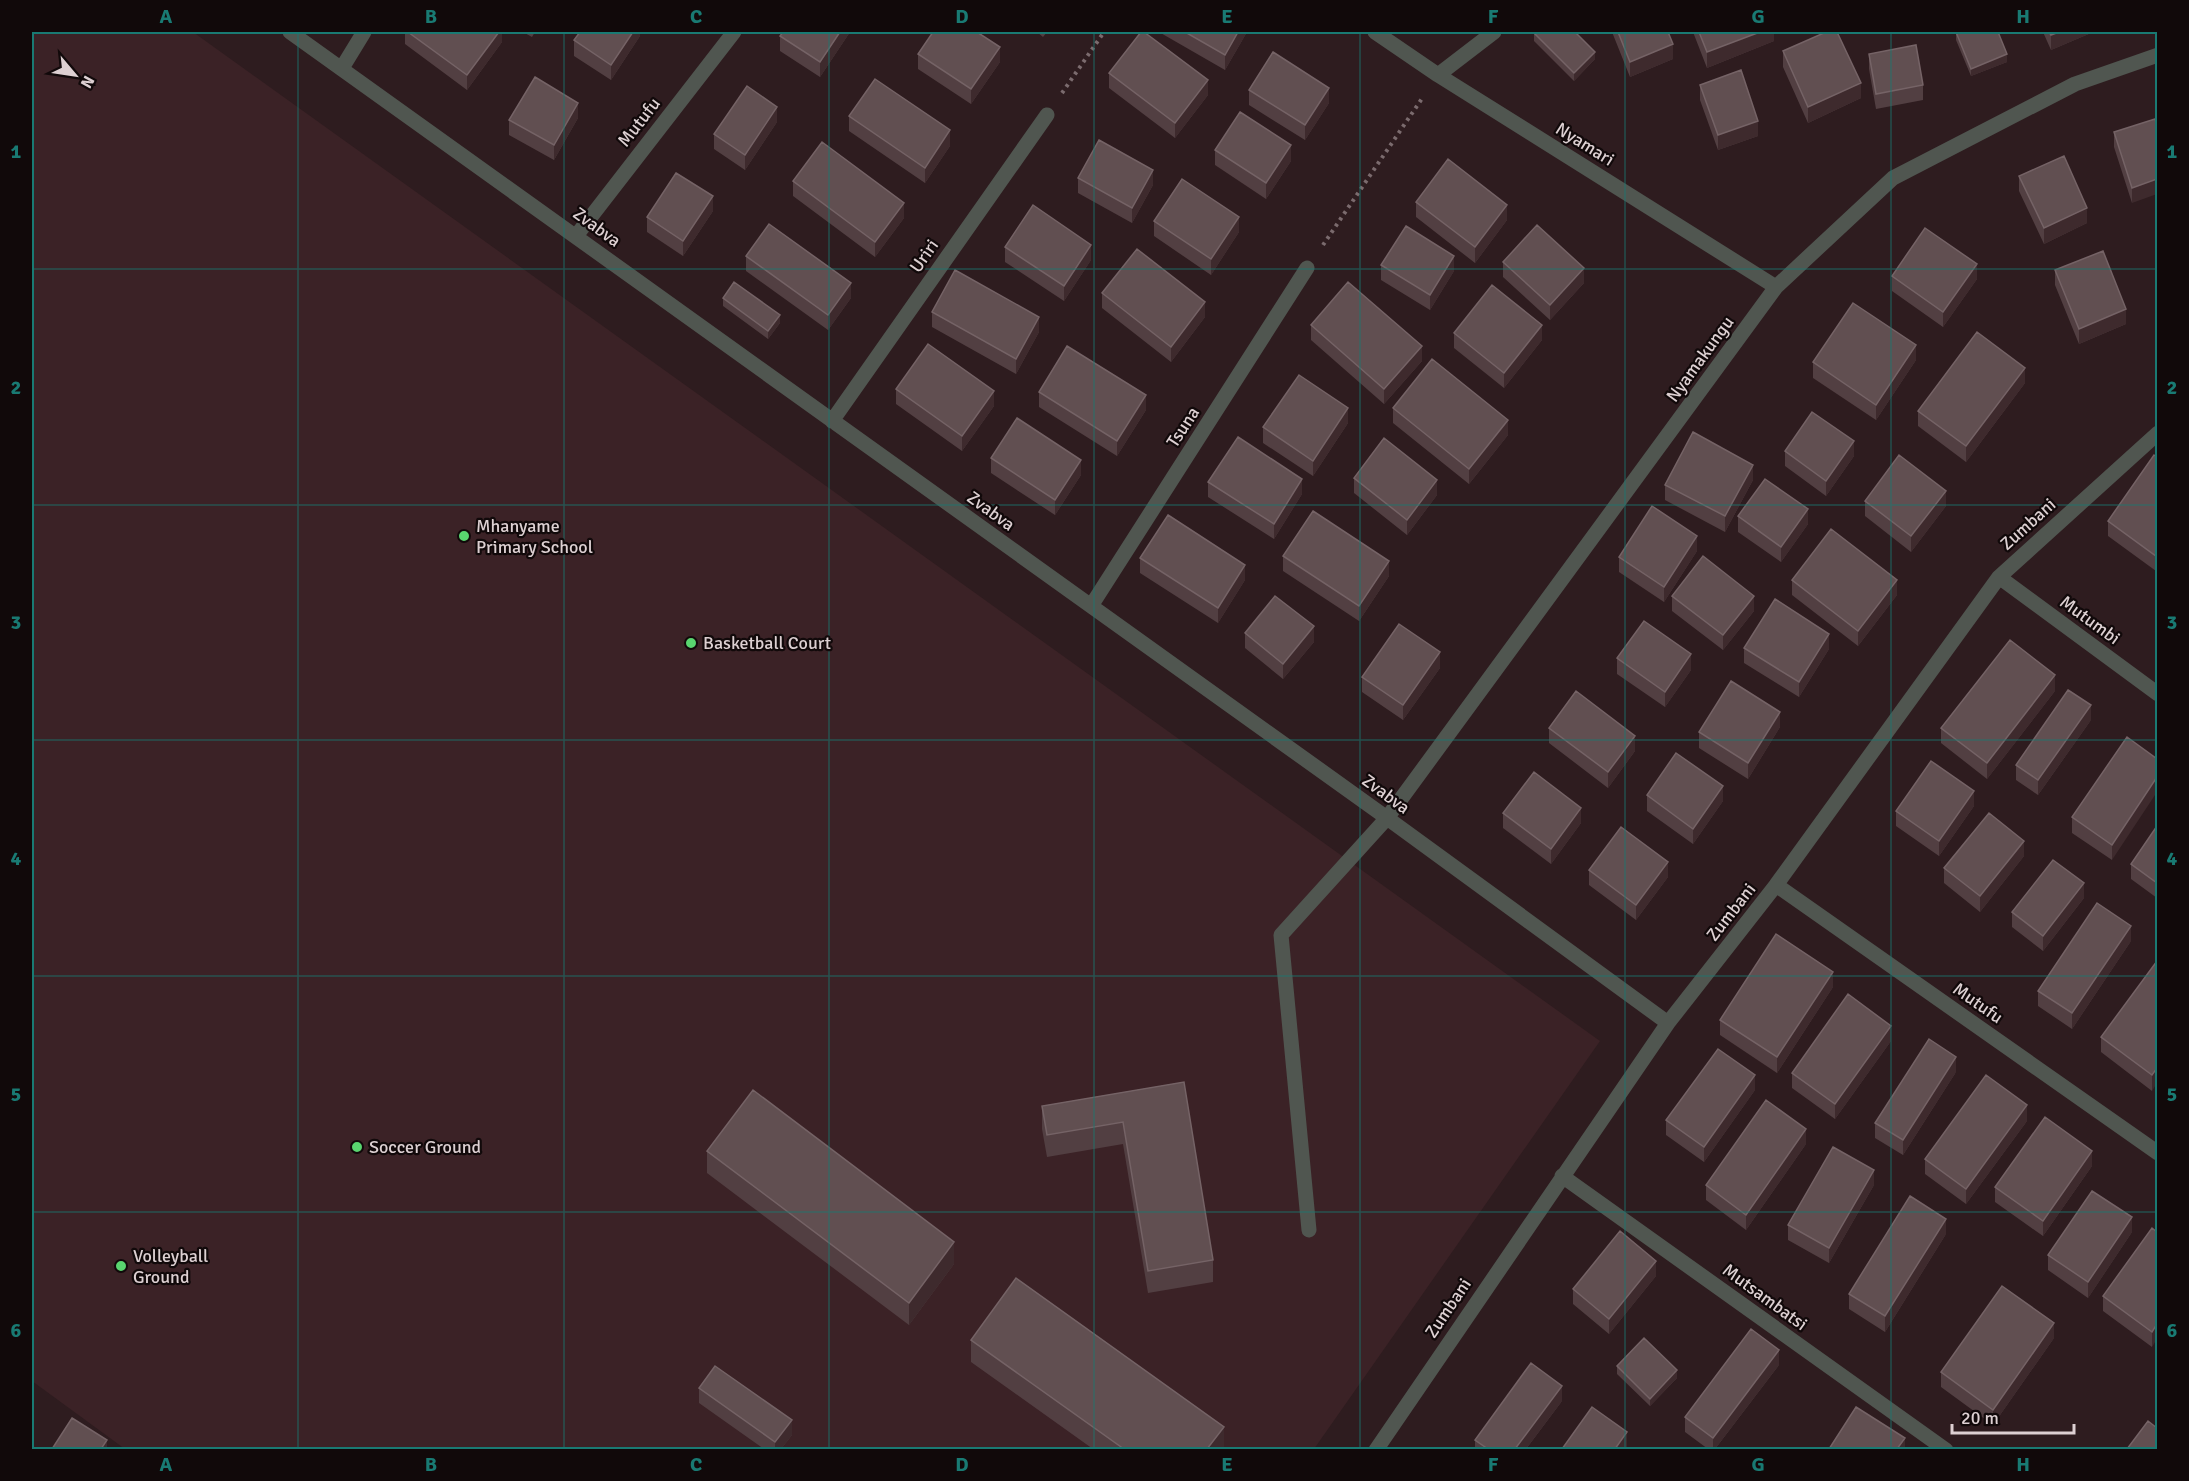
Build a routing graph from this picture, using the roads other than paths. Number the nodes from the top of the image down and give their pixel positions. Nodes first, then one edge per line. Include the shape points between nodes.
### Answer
1 (290, 32) edge
2 (364, 32) edge
3 (734, 32) edge
4 (1375, 32) edge
5 (1494, 32) edge
6 (2157, 55) edge
7 (342, 68) junction
8 (1438, 75) junction
9 (1047, 115) road end
10 (576, 236) junction
11 (1307, 268) road end
12 (1776, 287) junction
13 (832, 421) junction
14 (2157, 433) edge
15 (1999, 578) junction
16 (1091, 606) junction
17 (2157, 694) edge
18 (1388, 819) junction
19 (1776, 885) junction
20 (1668, 1023) junction
21 (2157, 1153) edge
22 (1562, 1176) junction
23 (1309, 1230) dead end
24 (1376, 1449) edge
25 (1946, 1449) edge

1 - 7 street, Zvabva
2 - 7 street
3 - 10 street, Mutufu
4 - 8 street, Nyamari
5 - 8 street
6 - 12 street, Nyamakungu via 2075,84 1893,178
7 - 10 street, Zvabva
8 - 12 street, Nyamari
9 - 13 street, Uriri
10 - 13 street, Zvabva
11 - 16 street, Tsuna
12 - 18 street, Nyamakungu
13 - 16 street, Zvabva
14 - 15 street, Zumbani
15 - 17 street, Mutumbi
15 - 19 street, Zumbani
16 - 18 street, Zvabva
18 - 20 street, Zvabva
18 - 23 street, Nyamakungu via 1281,935
19 - 20 street, Zumbani
19 - 21 street, Mutufu
20 - 22 street, Zumbani
22 - 24 street, Zumbani
22 - 25 street, Mutsambatsi

